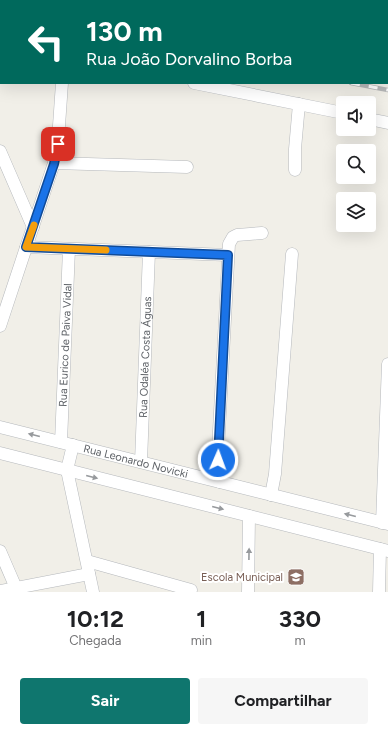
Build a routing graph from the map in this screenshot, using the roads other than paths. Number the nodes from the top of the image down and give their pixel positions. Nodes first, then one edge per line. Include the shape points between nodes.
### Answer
1 (62, 84) edge
2 (199, 84) edge
3 (299, 104) junction
4 (336, 112) edge
5 (376, 120) edge
6 (388, 122) edge
7 (0, 151) edge
8 (54, 164) junction
9 (187, 167) dead end
10 (295, 170) dead end
11 (33, 227) junction
12 (262, 233) dead end
13 (26, 247) junction
14 (69, 249) junction
15 (149, 252) junction
16 (292, 254) dead end
17 (228, 255) junction
18 (0, 326) edge
19 (388, 364) edge
20 (0, 427) edge
21 (67, 444) junction
22 (0, 454) edge
23 (141, 462) junction
24 (386, 462) edge
25 (67, 470) junction
26 (220, 482) junction
27 (271, 495) junction
28 (249, 516) junction
29 (385, 524) edge
30 (384, 550) edge
31 (0, 551) edge
32 (87, 562) junction
33 (89, 574) junction
34 (16, 588) junction
35 (191, 590) dead end
36 (0, 591) edge
37 (93, 592) edge
38 (248, 592) edge
39 (379, 592) edge

1 - 8 street via 58,144
2 - 3 street
3 - 4 street
3 - 10 street
5 - 6 street
7 - 11 street
8 - 9 street
8 - 11 street
11 - 13 street
12 - 17 street via 233,237
13 - 14 street
13 - 18 street
14 - 15 street
14 - 21 street, Rua Eurico de Paiva Vidal
15 - 17 street
15 - 23 street, Rua Odaléa Costa Águas
16 - 27 street via 275,474
17 - 26 street via 218,450
19 - 24 street
21 -> 20 street, Rua Leonardo Novicki
21 - 23 street, Rua Leonardo Novicki
21 - 25 street, Rua Eurico de Paiva Vidal
22 - 25 street
23 - 26 street, Rua Leonardo Novicki
24 - 29 street
25 -> 28 street
25 - 32 street, Rua Eurico de Paiva Vidal
26 - 27 street, Rua Leonardo Novicki
29 -> 27 street, Rua Leonardo Novicki
28 - 30 street
38 -> 28 street
30 - 39 street
31 - 34 street
32 - 33 street, Rua Eurico de Paiva Vidal
32 - 35 street
33 - 34 street
33 - 37 street, Rua Eurico de Paiva Vidal
34 - 36 street

